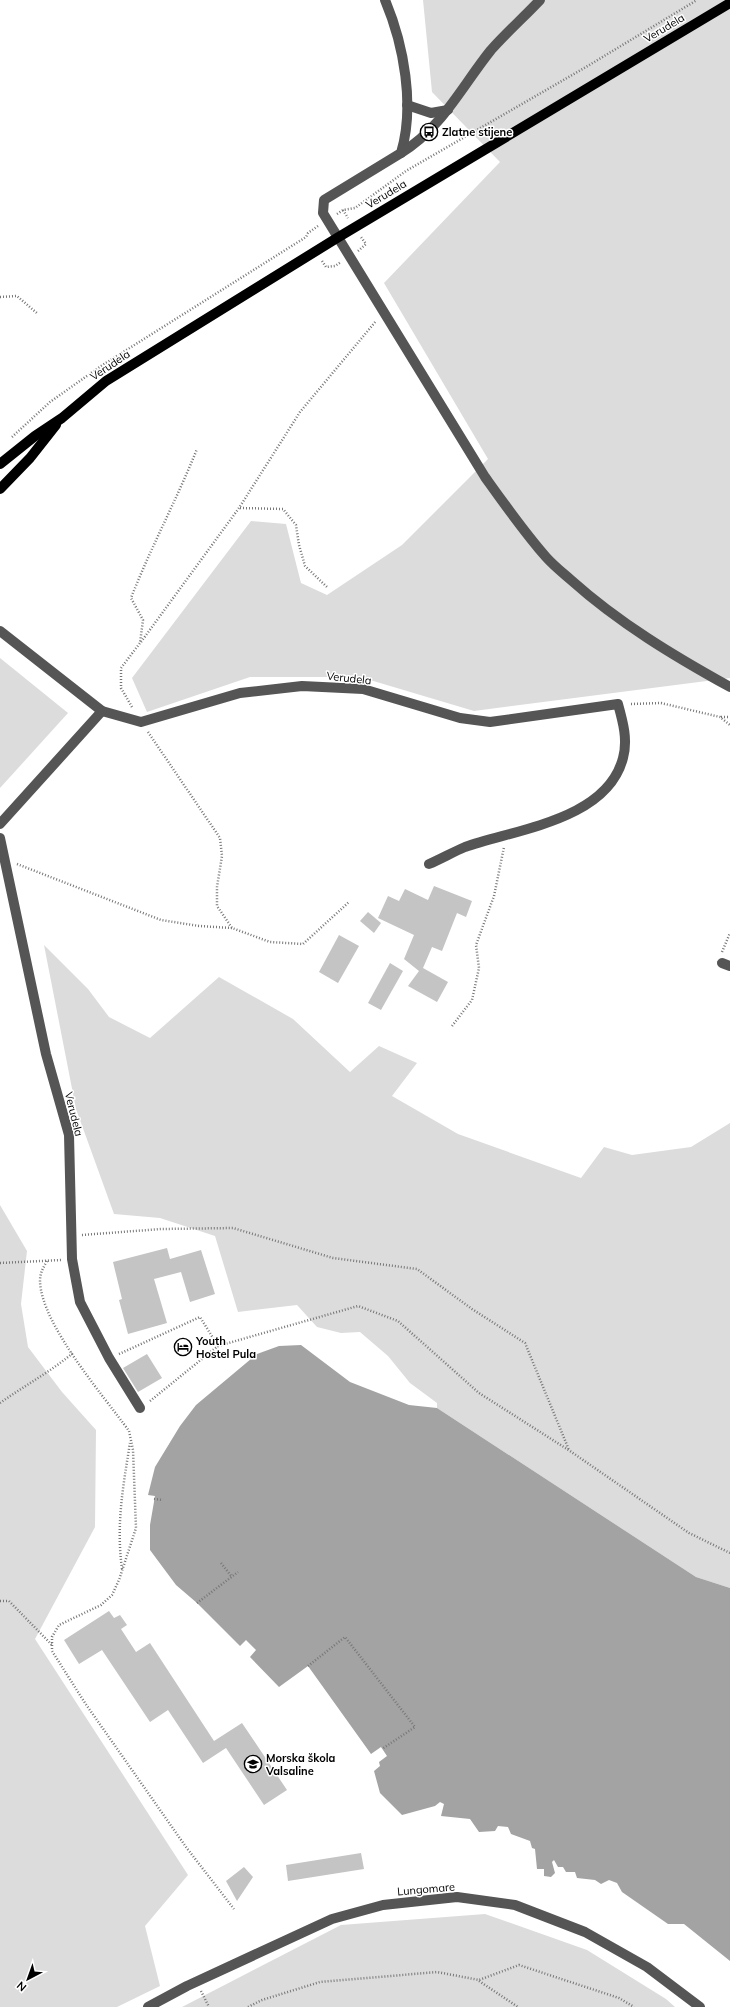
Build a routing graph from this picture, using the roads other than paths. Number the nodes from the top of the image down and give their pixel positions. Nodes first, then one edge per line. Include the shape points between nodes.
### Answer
1 (386, 0) edge
2 (540, 0) edge
3 (730, 3) edge
4 (407, 105) junction
5 (448, 110) junction
6 (401, 153) junction
7 (337, 238) junction
8 (62, 418) junction
9 (0, 464) edge
10 (0, 489) edge
11 (0, 631) edge
12 (730, 687) edge
13 (102, 710) junction
14 (0, 824) edge
15 (0, 838) edge
16 (429, 864) dead end
17 (140, 1408) road end
18 (148, 2007) edge
19 (700, 2007) edge

1 - 4 street via 395,22 403,61
2 - 5 street via 491,50
3 - 7 main road, Verudela
4 - 5 street via 431,113
4 - 6 street via 406,136
5 - 6 street via 429,132
6 - 7 street via 324,200 323,214
7 - 8 main road, Verudela via 106,381
7 - 12 street via 485,478 547,558 587,595 629,626 684,662
8 - 9 main road, Verudela
8 - 10 main road, Verudela via 30,458
11 - 13 street
13 - 14 street
13 - 16 street, Verudela via 141,722 240,693 302,686 363,689 460,718 490,722 618,704 625,731 623,758 612,781 595,800 564,817 464,848
15 - 17 street, Verudela via 46,1054 69,1135 72,1259 80,1302 109,1358
18 - 19 street, Lungomare via 332,1919 383,1905 457,1897 515,1905 585,1932 647,1967

